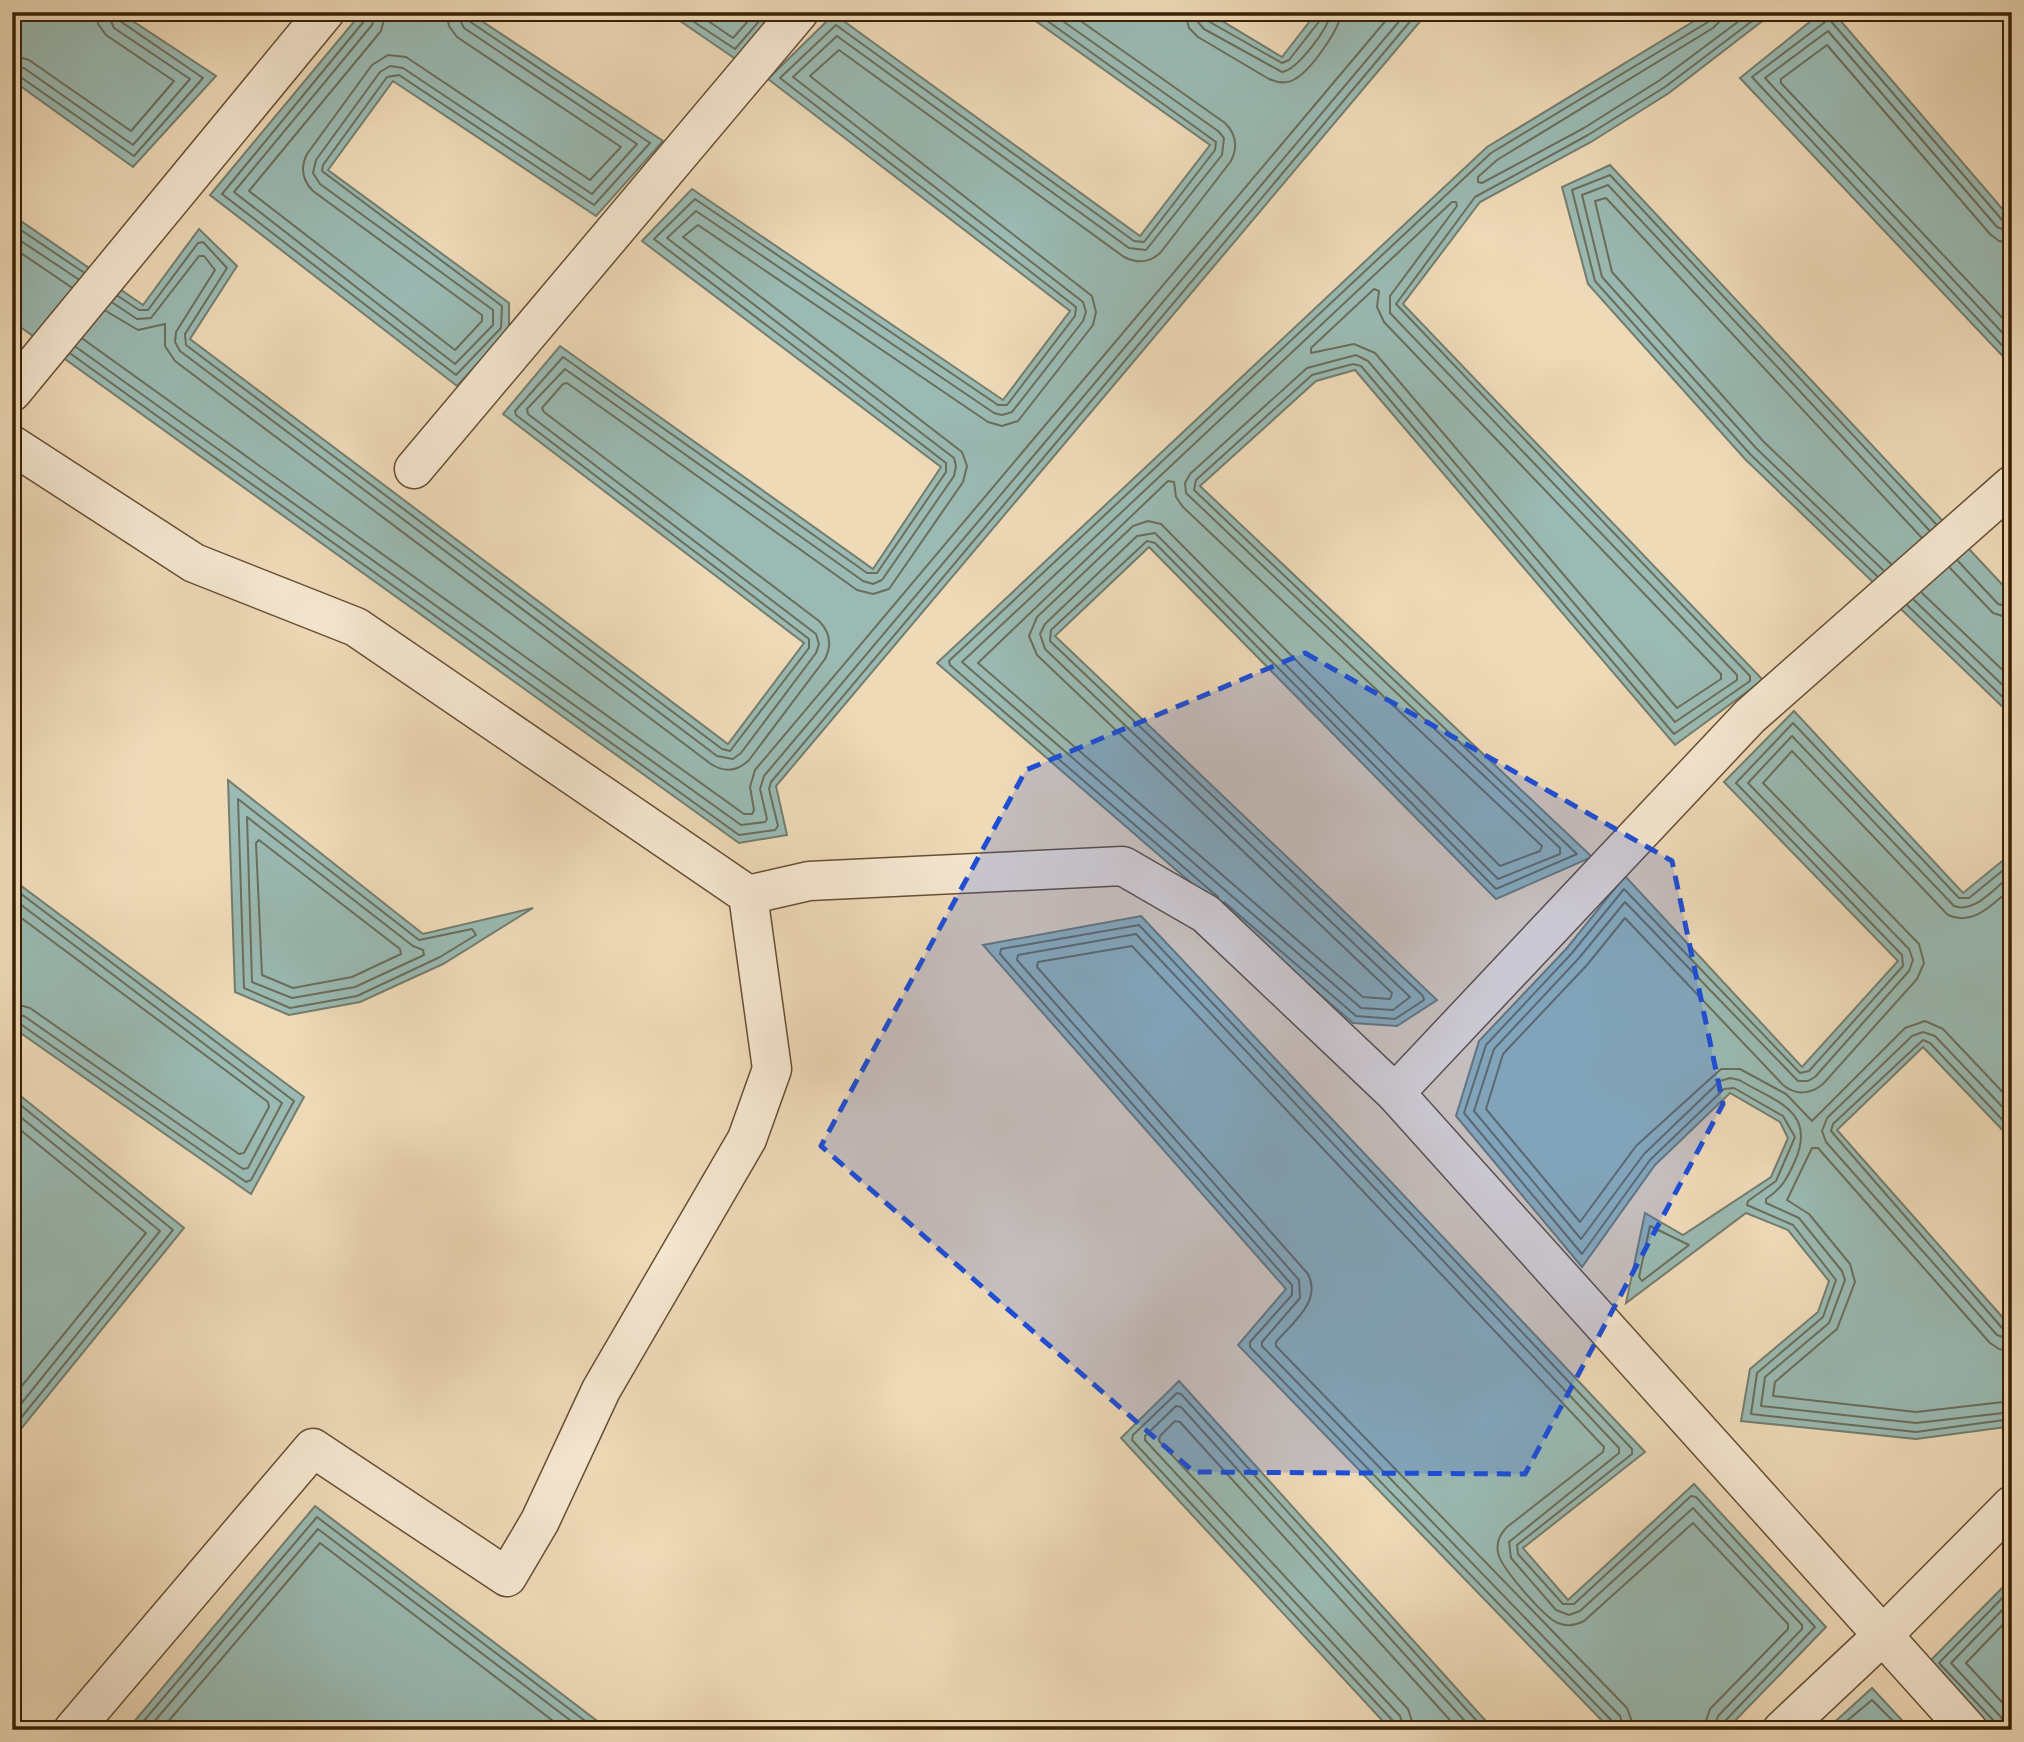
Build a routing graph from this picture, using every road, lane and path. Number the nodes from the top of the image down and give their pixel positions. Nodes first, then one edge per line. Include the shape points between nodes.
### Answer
1 (325, 12) edge
2 (799, 12) edge
3 (12, 393) edge
4 (12, 446) edge
5 (414, 469) dead end
6 (2012, 485) edge
7 (748, 895) junction
8 (1395, 1093) junction
9 (2012, 1505) edge
10 (1883, 1635) junction
11 (73, 1730) edge
12 (1782, 1730) edge
13 (1968, 1730) edge

1 - 3 street
2 - 5 street
4 - 7 street via 194,563 356,627
6 - 8 street via 1750,716
7 - 8 street via 809,881 1122,866 1206,914
7 - 11 street via 772,1069 747,1139 601,1390 540,1521 506,1577 313,1448
8 - 10 street
9 - 10 street
10 - 12 street
10 - 13 street

